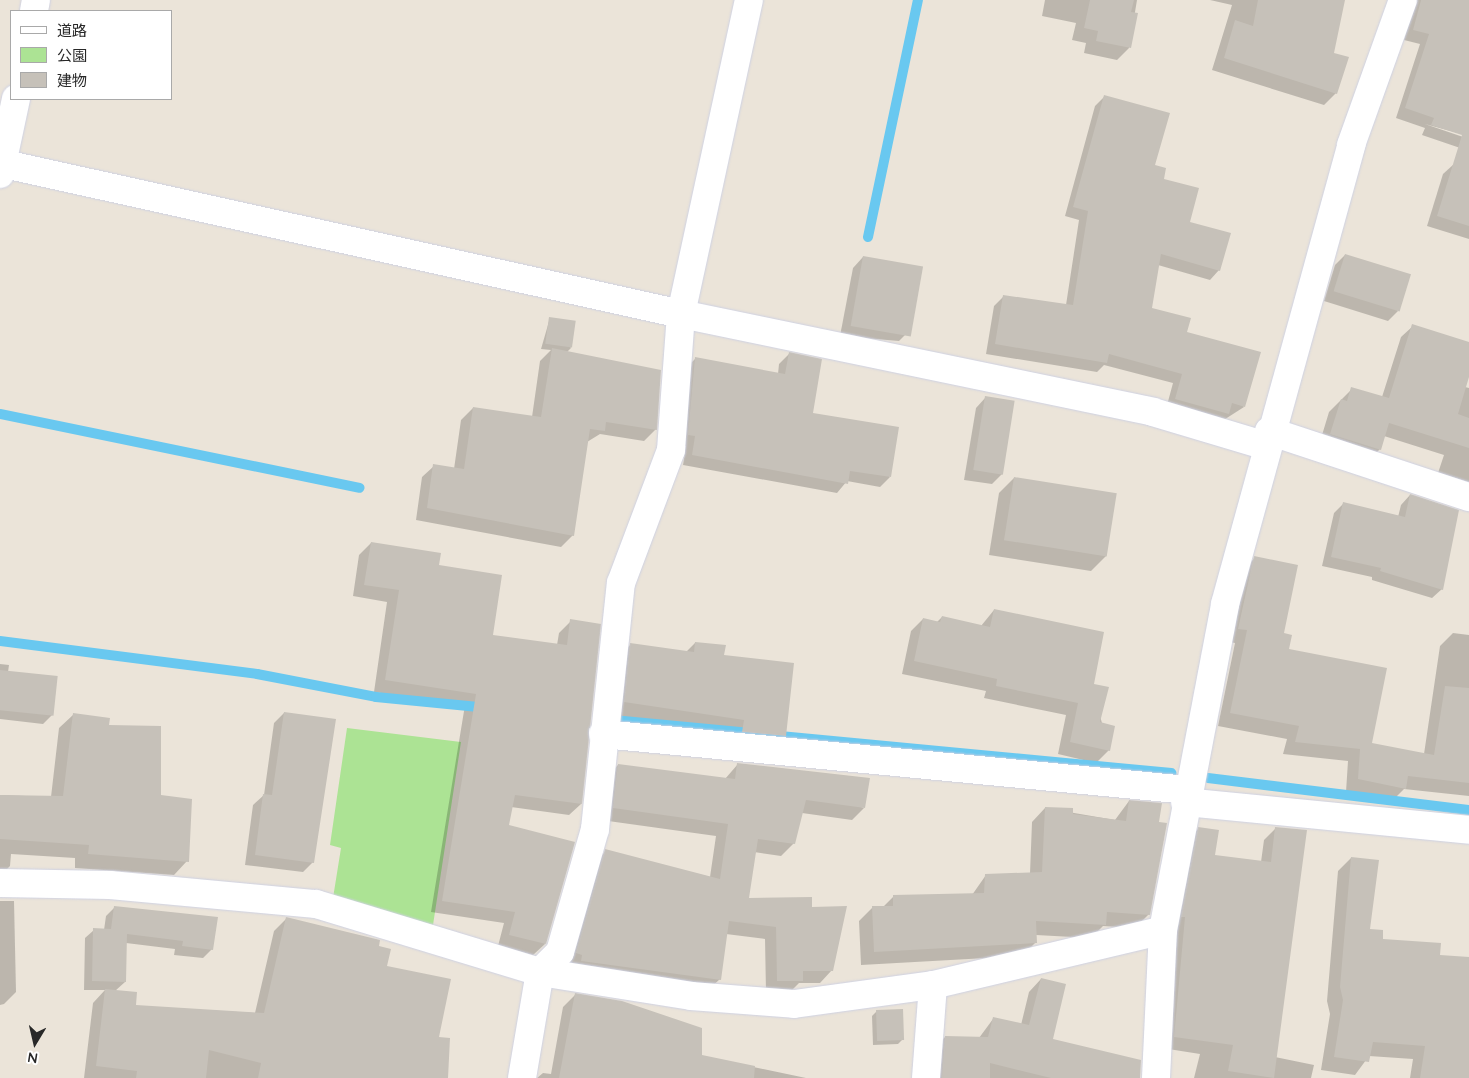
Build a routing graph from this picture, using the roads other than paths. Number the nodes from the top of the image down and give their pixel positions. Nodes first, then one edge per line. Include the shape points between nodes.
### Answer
1 (749, 0) edge
2 (1403, 0) edge
3 (16, 100) edge
4 (1, 167) edge
5 (681, 314) junction
6 (1268, 439) junction
7 (1469, 497) edge
8 (603, 734) junction
9 (1187, 796) junction
10 (1469, 830) edge
11 (0, 883) edge
12 (1163, 930) junction
13 (540, 972) junction
14 (932, 985) junction
15 (522, 1078) edge
16 (926, 1078) edge
17 (1156, 1078) edge

1 - 5 street
2 - 6 street via 1351,145
3 - 4 street
4 - 5 street
5 - 6 street
5 - 8 street via 671,450 621,583
6 - 7 street
6 - 9 street via 1225,604
8 - 9 street
8 - 13 street via 595,829 560,952
9 - 10 street
9 - 12 street
11 - 13 street via 110,885 316,904
12 - 14 street
12 - 17 street
13 - 14 street via 691,996 794,1004
13 - 15 street
14 - 16 street

